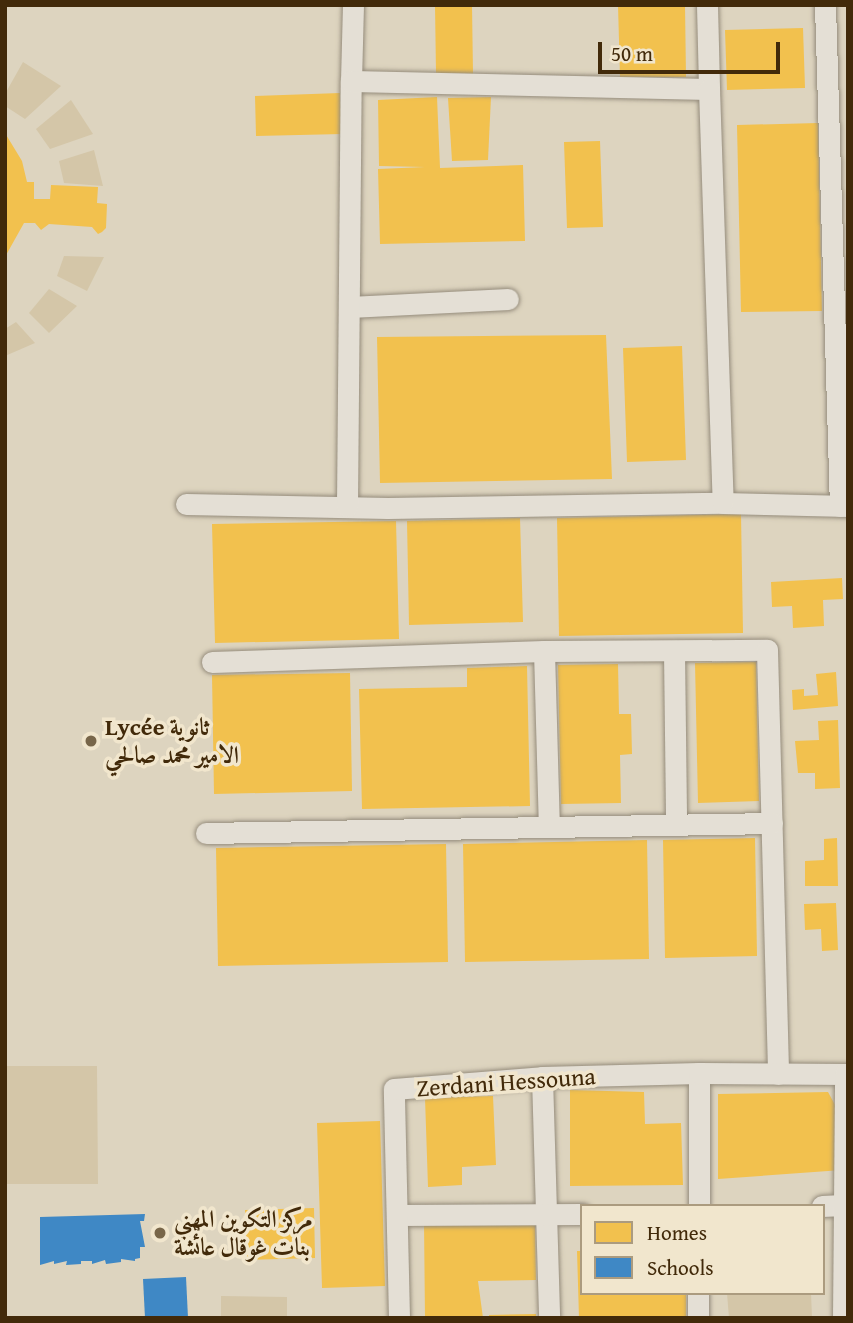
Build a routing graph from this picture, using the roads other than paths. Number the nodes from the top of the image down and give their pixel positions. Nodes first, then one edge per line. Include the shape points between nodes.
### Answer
1 (353, 5) edge
2 (707, 5) edge
3 (825, 5) edge
4 (351, 81) junction
5 (709, 89) junction
6 (508, 299) dead end
7 (350, 307) junction
8 (723, 503) junction
9 (186, 504) dead end
10 (347, 506) junction
11 (844, 506) edge
12 (544, 651) junction
13 (674, 651) junction
14 (212, 662) dead end
15 (772, 823) junction
16 (676, 824) junction
17 (549, 826) junction
18 (206, 834) dead end
19 (699, 1073) junction
20 (778, 1074) junction
21 (846, 1074) edge
22 (542, 1077) junction
23 (699, 1204) edge
24 (843, 1205) junction
25 (825, 1206) edge
26 (580, 1214) edge
27 (398, 1215) junction
28 (545, 1216) junction
29 (698, 1295) edge
30 (400, 1318) edge
31 (549, 1318) edge
32 (698, 1318) edge
33 (843, 1318) edge

1 - 4 street
2 - 5 street
3 - 11 street
4 - 5 street
4 - 7 street
5 - 8 street
6 - 7 street
7 - 10 street
8 - 10 street
8 - 11 street
9 - 10 street
12 - 13 street
12 - 14 street
12 - 17 street
13 - 15 street via 767,650
13 - 16 street
15 - 16 street
15 - 20 street
16 - 17 street
17 - 18 street
19 - 20 street, Zerdani Hessouna
19 - 22 street, Zerdani Hessouna
19 - 23 street
20 - 21 street, Zerdani Hessouna
21 - 24 street
22 - 27 street, Zerdani Hessouna via 394,1089
22 - 28 street
24 - 25 street
24 - 33 street
26 - 28 street
27 - 28 street
27 - 30 street, Zerdani Hessouna
28 - 31 street
29 - 32 street

